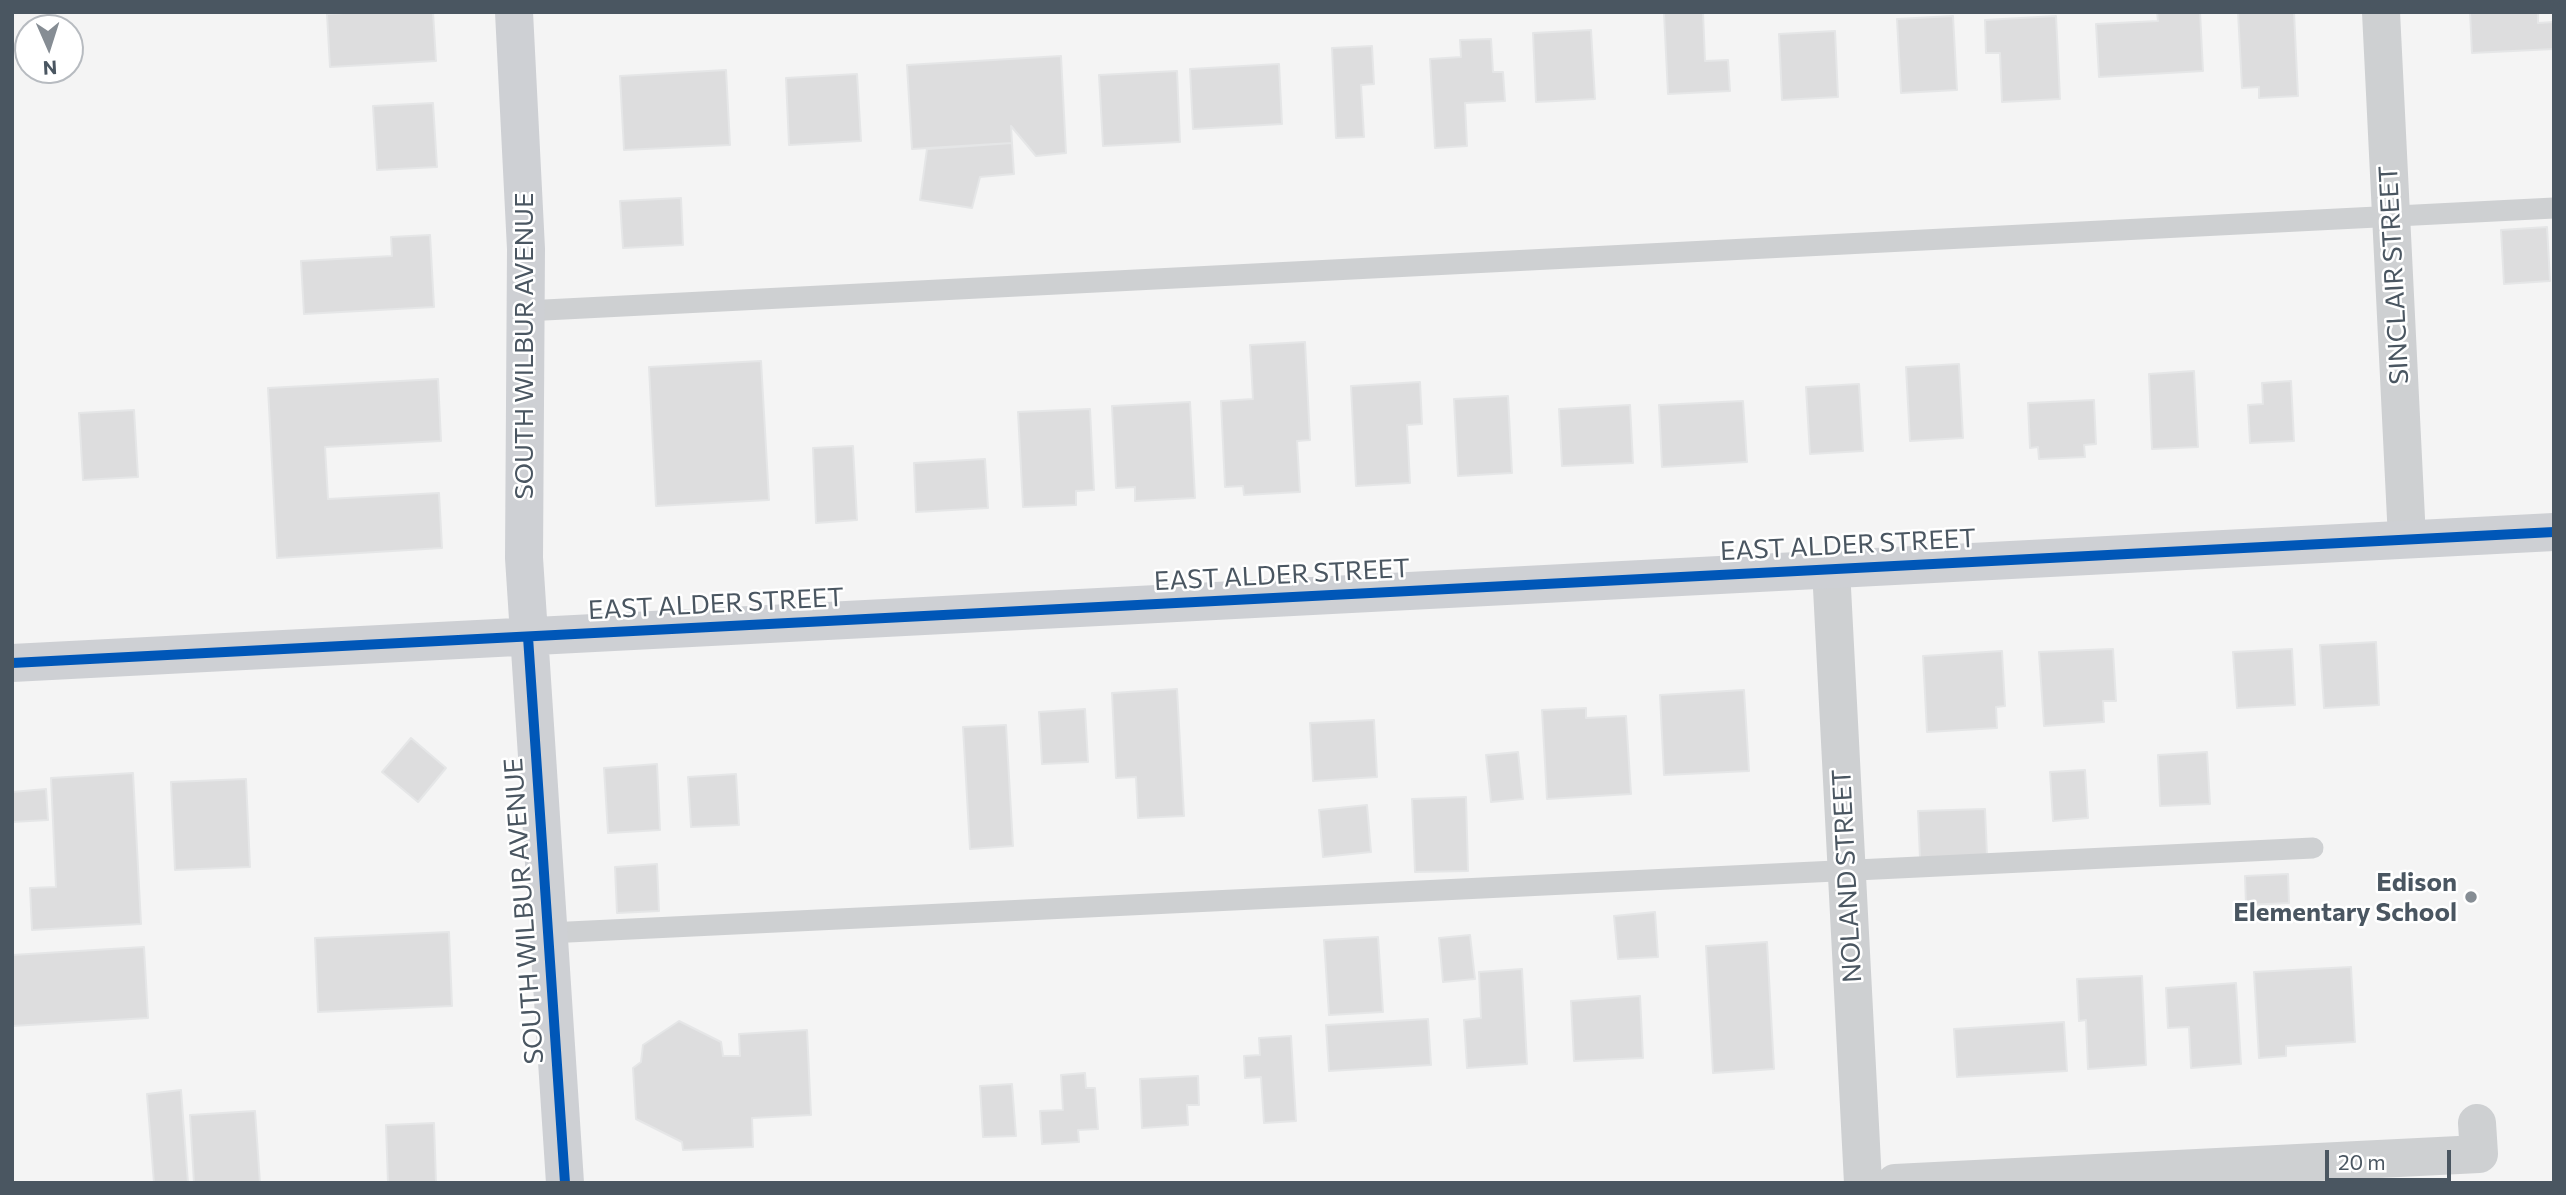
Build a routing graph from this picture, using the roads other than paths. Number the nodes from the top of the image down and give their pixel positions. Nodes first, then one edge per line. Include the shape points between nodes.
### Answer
1 (514, 12) edge
2 (2381, 12) edge
3 (2554, 208) edge
4 (2391, 216) junction
5 (524, 311) junction
6 (2554, 531) edge
7 (2407, 539) junction
8 (1831, 569) junction
9 (528, 637) junction
10 (12, 663) edge
11 (2313, 848) dead end
12 (1847, 869) junction
13 (548, 933) junction
14 (2477, 1123) dead end
15 (565, 1183) edge
16 (1863, 1183) edge
17 (1895, 1183) edge

1 - 5 main road, SOUTH WILBUR AVENUE via 524,187
2 - 4 street, SINCLAIR STREET
3 - 4 lane
4 - 5 lane
4 - 7 street, SINCLAIR STREET
5 - 9 main road, SOUTH WILBUR AVENUE
6 - 7 main road, EAST ALDER STREET
7 - 8 main road, EAST ALDER STREET
8 - 9 main road, EAST ALDER STREET
8 - 12 street, NOLAND STREET
9 - 10 main road, EAST ALDER STREET
9 - 13 main road, SOUTH WILBUR AVENUE
11 - 12 lane
12 - 13 lane
12 - 16 street, NOLAND STREET
13 - 15 main road, SOUTH WILBUR AVENUE
14 - 17 street via 2479,1154

